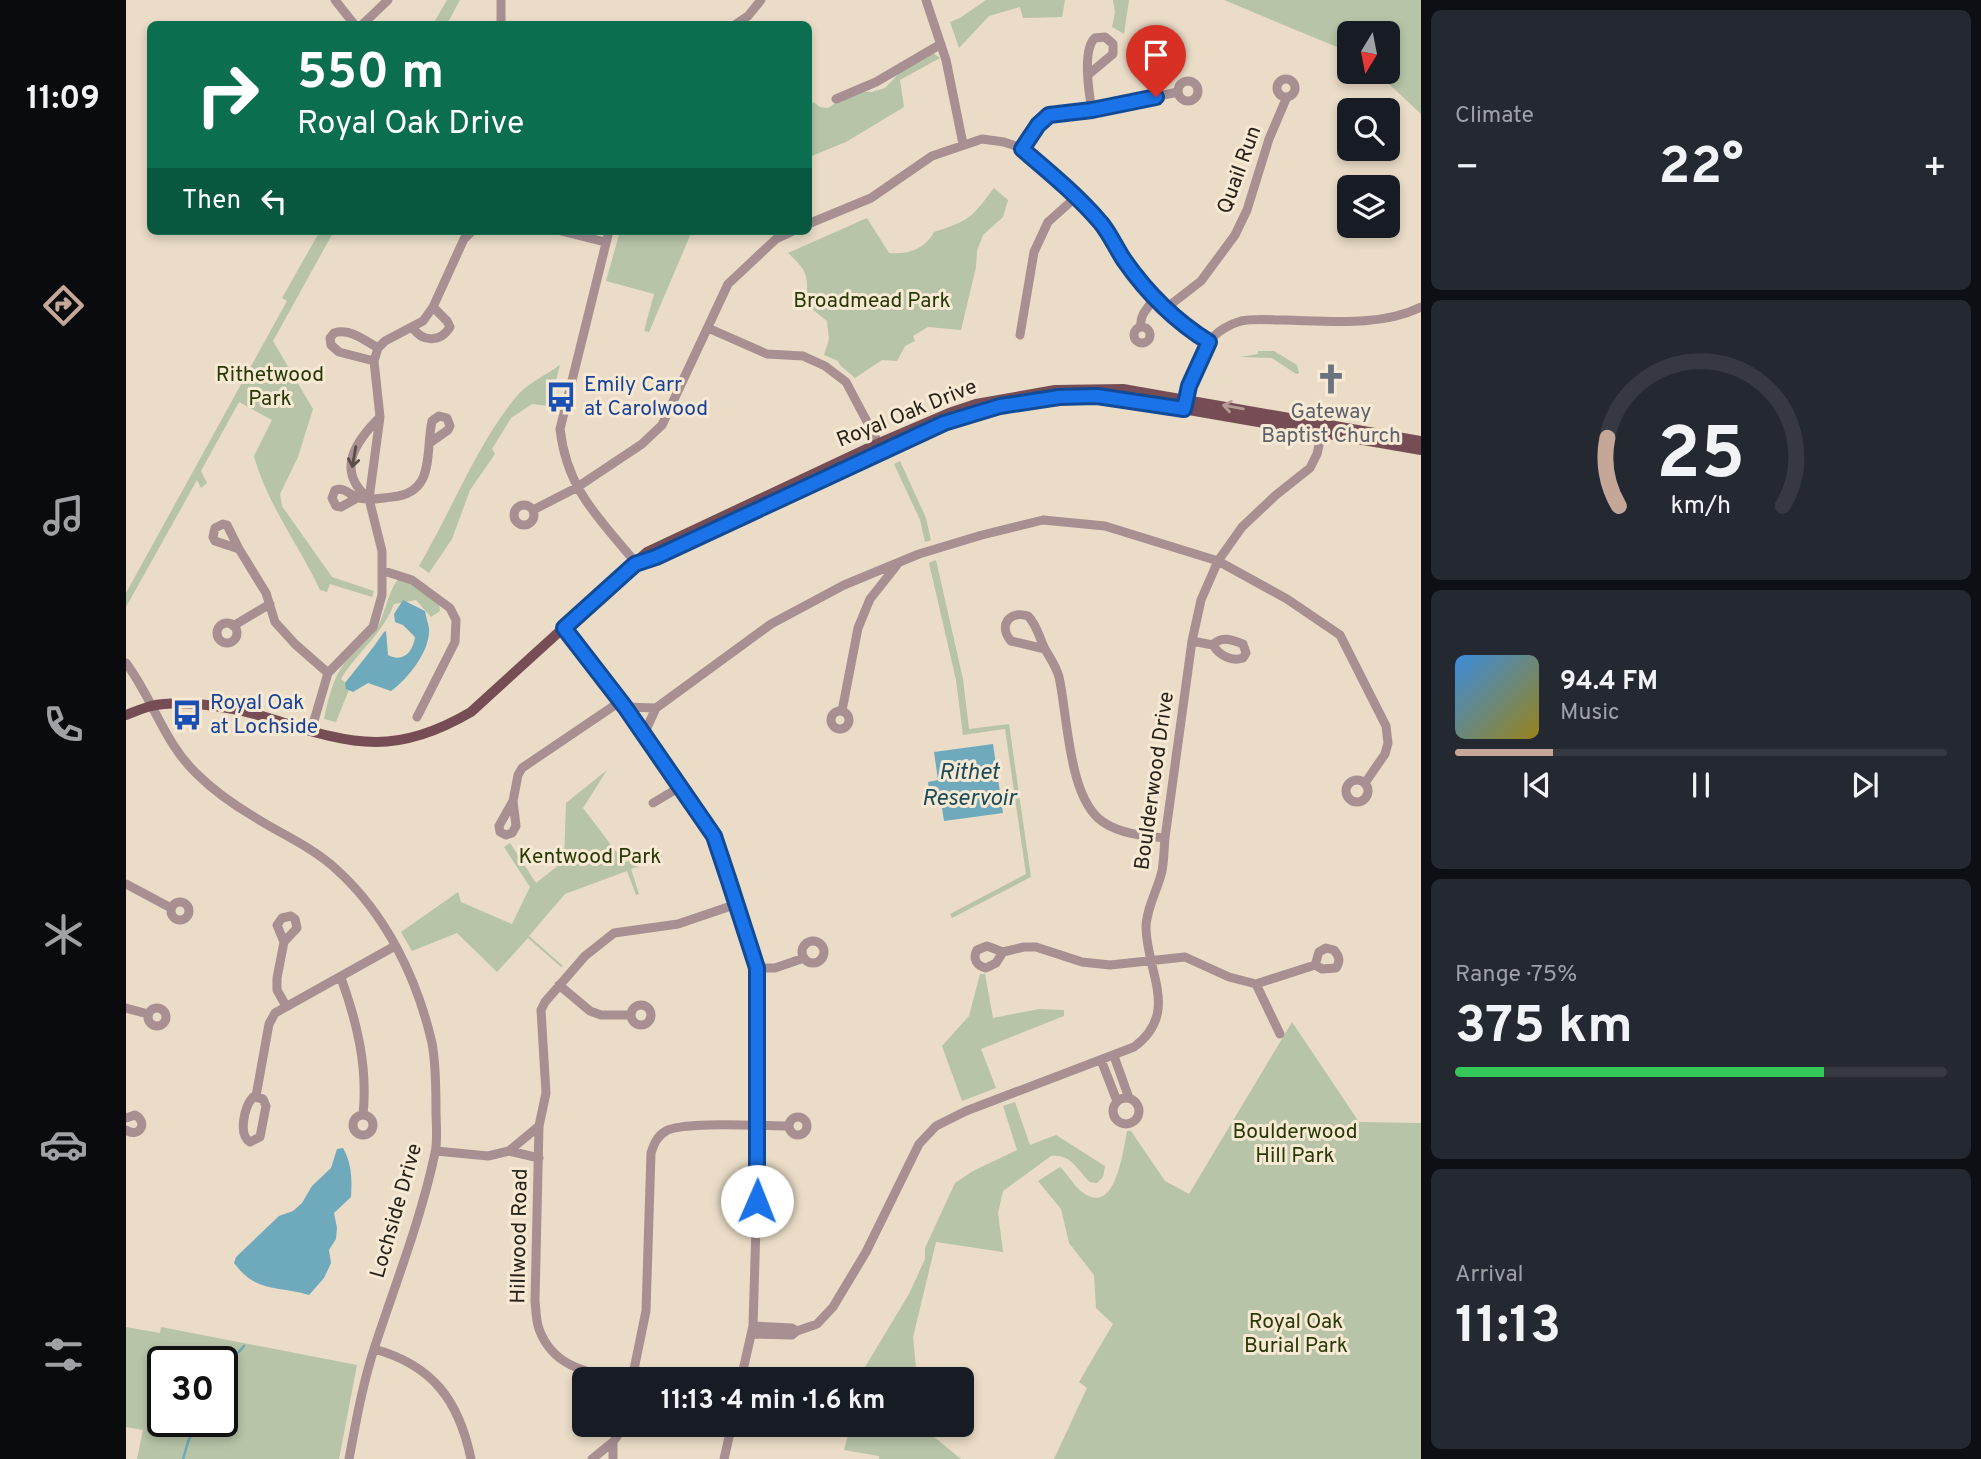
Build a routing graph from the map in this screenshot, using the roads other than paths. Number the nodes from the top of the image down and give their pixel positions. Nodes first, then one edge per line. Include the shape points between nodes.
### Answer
1 (335, 0) edge
2 (388, 0) edge
3 (501, 0) edge
4 (761, 0) edge
5 (926, 0) edge
6 (352, 21) edge
7 (366, 21) edge
8 (501, 21) edge
9 (740, 21) edge
10 (941, 44) junction
11 (1089, 74) dead end
12 (1178, 92) dead end
13 (836, 99) dead end
14 (1286, 99) dead end
15 (1092, 110) junction
16 (963, 144) junction
17 (1022, 149) junction
18 (1076, 197) junction
19 (812, 222) edge
20 (460, 235) edge
21 (468, 235) edge
22 (577, 235) edge
23 (607, 235) edge
24 (784, 235) edge
25 (464, 239) junction
26 (606, 242) junction
27 (1155, 298) junction
28 (433, 307) junction
29 (1421, 307) edge
30 (1165, 309) junction
31 (1141, 327) dead end
32 (413, 328) junction
33 (708, 328) junction
34 (1020, 335) dead end
35 (1209, 342) junction
36 (378, 348) junction
37 (374, 361) junction
38 (1185, 404) junction
39 (380, 417) junction
40 (1323, 428) junction
41 (1421, 441) edge
42 (431, 442) dead end
43 (881, 447) junction
44 (1421, 450) edge
45 (576, 488) junction
46 (357, 498) dead end
47 (369, 499) junction
48 (533, 510) dead end
49 (239, 549) junction
50 (1218, 561) junction
51 (635, 564) junction
52 (898, 564) junction
53 (384, 571) junction
54 (270, 604) junction
55 (233, 626) dead end
56 (564, 628) junction
57 (1192, 641) junction
58 (1213, 645) dead end
59 (1045, 649) junction
60 (126, 663) edge
61 (328, 673) junction
62 (623, 704) junction
63 (152, 706) junction
64 (656, 708) junction
65 (842, 711) dead end
66 (126, 715) edge
67 (417, 717) dead end
68 (311, 732) junction
69 (644, 734) junction
70 (1365, 783) dead end
71 (680, 787) junction
72 (513, 801) dead end
73 (653, 803) dead end
74 (1165, 838) junction
75 (126, 884) edge
76 (737, 904) junction
77 (171, 908) dead end
78 (284, 942) dead end
79 (395, 946) junction
80 (1003, 953) dead end
81 (804, 958) dead end
82 (1153, 962) junction
83 (1315, 965) dead end
84 (757, 968) junction
85 (341, 978) junction
86 (1256, 984) junction
87 (559, 985) junction
88 (286, 1006) junction
89 (126, 1008) edge
90 (148, 1014) dead end
91 (631, 1015) dead end
92 (1280, 1034) dead end
93 (1114, 1056) junction
94 (1101, 1060) junction
95 (256, 1096) junction
96 (1129, 1098) junction
97 (1117, 1101) junction
98 (363, 1115) dead end
99 (126, 1118) edge
100 (539, 1126) junction
101 (758, 1126) junction
102 (789, 1126) dead end
103 (126, 1130) edge
104 (436, 1151) junction
105 (509, 1151) junction
106 (539, 1158) junction
107 (753, 1330) junction
108 (374, 1349) junction
109 (573, 1367) edge
110 (634, 1367) edge
111 (744, 1367) edge
112 (617, 1437) edge
113 (729, 1437) edge
114 (613, 1442) junction
115 (349, 1459) edge
116 (471, 1459) edge
117 (592, 1459) edge
118 (613, 1459) edge
119 (724, 1459) edge

1 - 6 street
2 - 7 street
3 - 8 street
4 - 9 street
5 - 10 street
10 - 13 street via 876,82
10 - 16 street
11 - 15 street
12 - 15 street
14 - 30 street, Quail Run via 1235,235 1202,281
15 - 17 street via 1049,115
16 - 17 street via 982,139
16 - 19 street via 932,156 871,198
17 - 18 street
18 - 27 street via 1103,225 1125,262
18 - 34 street via 1048,222 1034,252
20 - 25 street
21 - 25 street
22 - 26 street
23 - 26 street
24 - 33 street via 728,284
25 - 28 street
26 - 45 street via 560,429
27 - 30 street
27 - 31 street via 1143,313
28 - 32 street
28 - 32 street via 450,327 446,334 426,339
29 - 35 street via 1380,319 1241,321
30 - 35 street
32 - 36 street
33 - 43 street via 766,354 803,356 825,366 846,382
33 - 45 street via 662,425 642,444
35 - 38 street
36 - 37 street
36 - 37 street via 341,331 330,338 339,352
37 - 39 street
38 - 40 main road, Royal Oak Drive
38 - 43 main road, Royal Oak Drive via 1097,396 1029,401 944,423
39 - 47 street
39 -> 47 street via 357,443 351,463 360,492
40 - 41 main road, Royal Oak Drive
40 - 44 main road, Royal Oak Drive
40 - 50 street, Boulderwood Drive via 1310,468 1242,527
42 - 47 street via 424,477 413,492
43 - 51 main road, Royal Oak Drive
45 - 48 street
45 - 51 street
46 - 47 street
47 - 53 street
49 - 49 street via 219,544 213,537 215,528 227,525
49 - 54 street
50 - 52 street via 1105,526 1042,520
50 - 57 street, Boulderwood Drive via 1196,613
50 - 70 street via 1340,635 1386,726 1385,754
51 - 56 main road, Royal Oak Drive
52 - 64 street via 844,585 771,624
52 - 65 street via 870,599 858,628
53 - 61 street via 373,627
53 - 67 street via 412,580 450,608 456,620 455,642
54 - 55 street
54 - 61 street via 282,631
56 - 62 street
56 - 68 main road, Royal Oak Drive via 471,712 425,735 376,742
57 - 58 street
57 - 74 street, Boulderwood Drive
59 - 59 street via 1028,616 1009,618 1004,628 1011,641
59 - 74 street via 1059,677 1079,788 1087,806 1113,827
60 - 63 street, Lochside Drive
61 - 68 street
62 - 64 street
62 - 69 street
62 - 72 street via 522,768
63 - 66 main road, Royal Oak Drive
63 - 68 main road, Royal Oak Drive via 209,705
63 - 79 street, Lochside Drive via 178,754 195,772 221,796 298,840 336,869 369,904
64 - 69 street
69 - 71 street
71 - 73 street
71 - 76 street via 714,836
74 - 82 street, Boulderwood Drive via 1163,869 1146,927
75 - 77 street
76 - 84 street
76 - 87 street, Hillwood Road via 678,924 614,933
78 - 88 street via 277,990
79 - 85 street
79 - 104 street, Lochside Drive via 416,985 432,1045
80 - 82 street via 1036,947 1082,962
81 - 84 street via 775,968
82 - 86 street via 1185,957
82 - 93 street, Boulderwood Drive via 1159,1007 1152,1031
83 - 86 street
84 - 101 street
85 - 88 street
85 - 98 street via 360,1041
86 - 92 street
87 - 91 street via 590,1011
87 - 100 street, Hillwood Road via 541,1010 546,1093
88 - 95 street via 269,1024
89 - 90 street
93 - 94 street, Boulderwood Drive
93 - 96 street
94 - 97 street
94 - 107 street, Boulderwood Drive via 936,1126 919,1144 866,1252 817,1324 797,1331
95 - 95 street via 248,1102 242,1134 250,1142 260,1137 266,1106
96 - 97 street
96 - 97 street via 1139,1111 1132,1123 1115,1118
99 - 103 street via 135,1115 143,1124 136,1133
100 - 105 street
100 - 106 street, Hillwood Road
101 - 102 street
101 - 107 street
101 - 110 street via 687,1126 667,1130 655,1140 646,1311
104 - 105 street via 488,1156
104 - 108 street, Lochside Drive
105 - 106 street
106 - 109 street, Hillwood Road via 538,1328 550,1350
107 - 111 street
108 - 115 street, Lochside Drive
108 - 116 street via 406,1360 446,1394 466,1436
112 - 114 street
113 - 119 street
114 - 117 street
114 - 118 street

